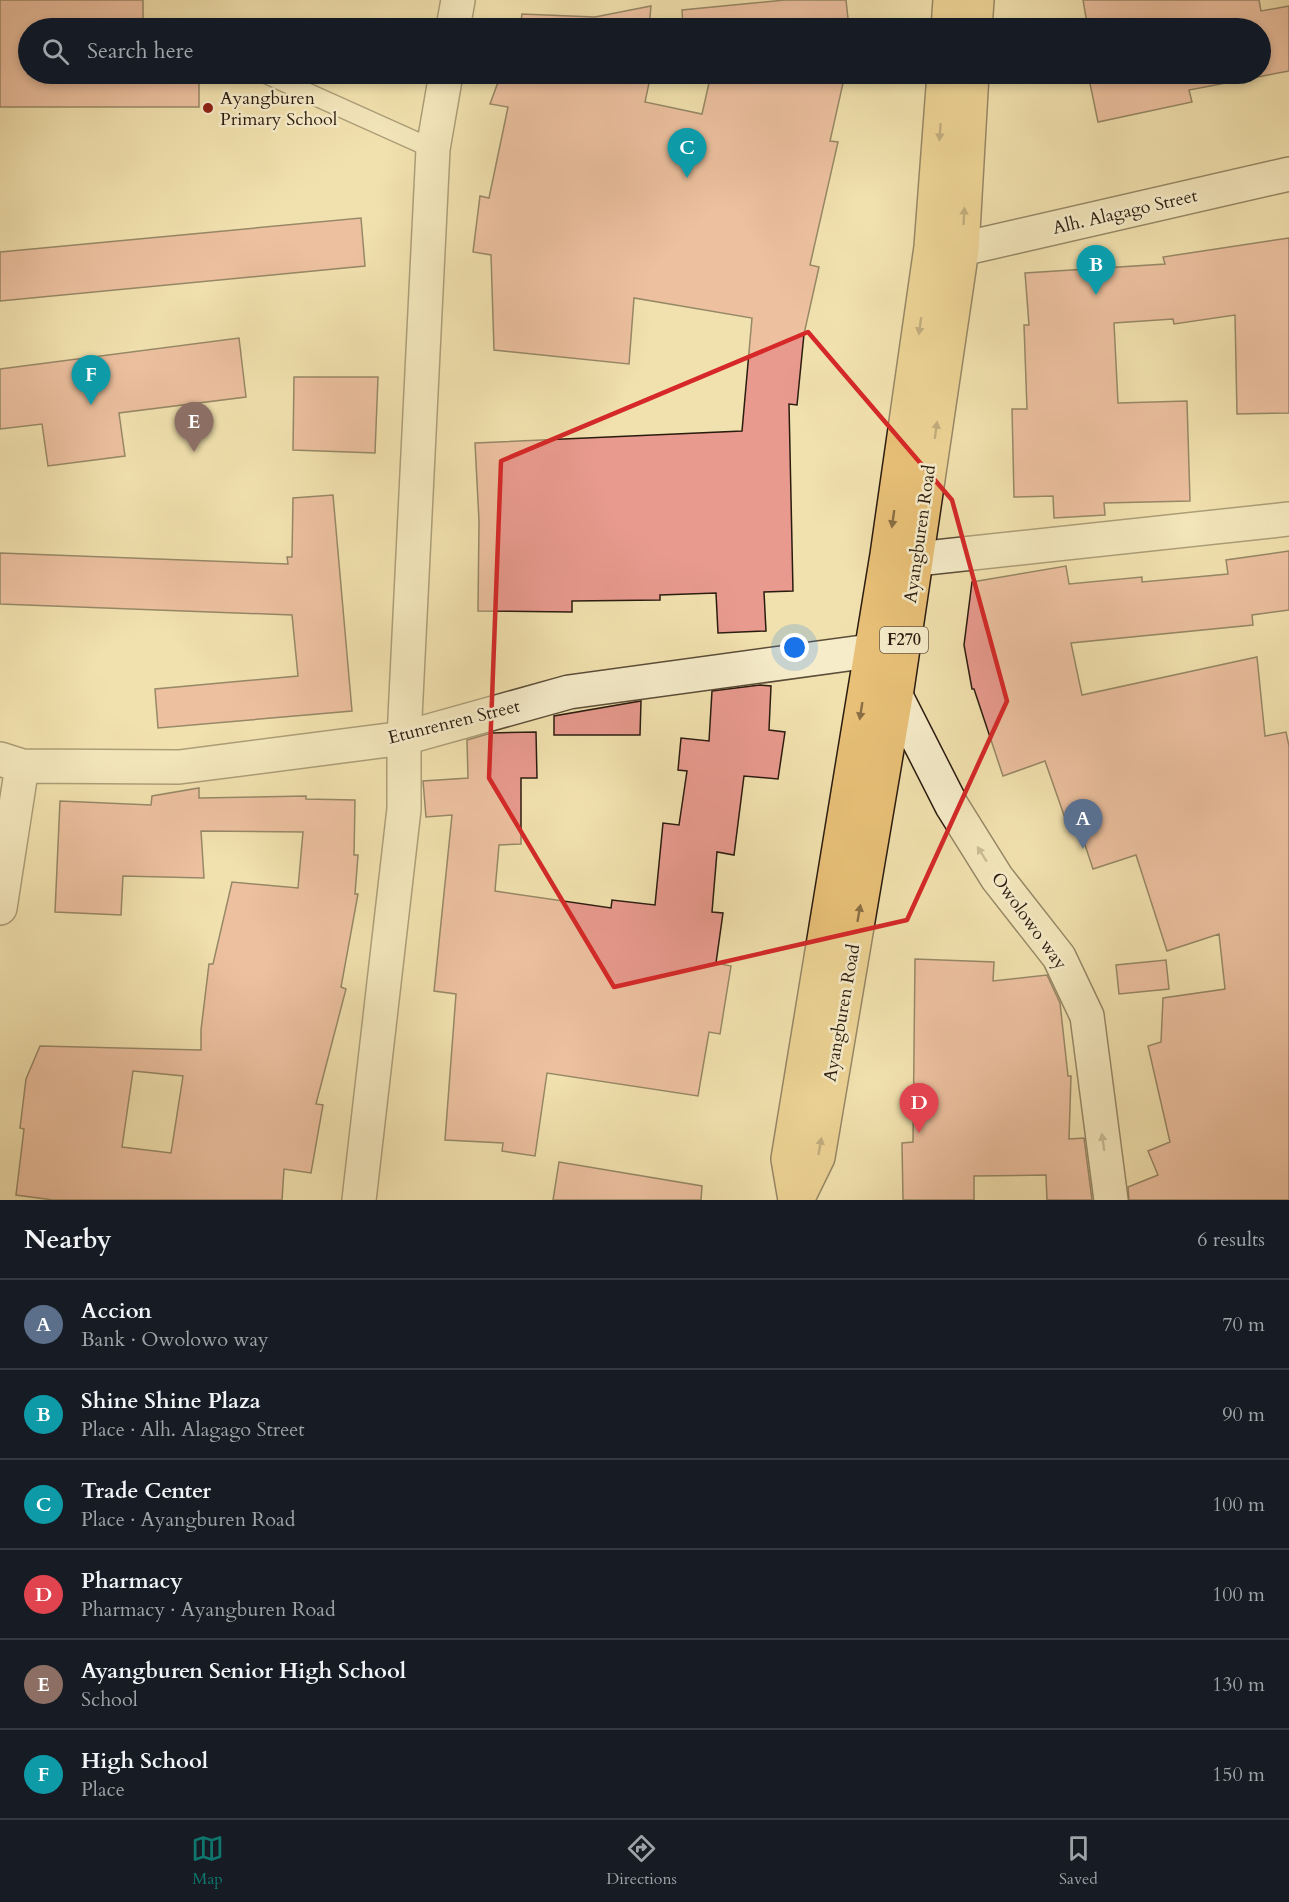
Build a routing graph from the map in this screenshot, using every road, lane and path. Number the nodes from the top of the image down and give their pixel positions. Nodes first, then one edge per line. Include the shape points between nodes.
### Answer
1 (458, 0) edge
2 (950, 0) edge
3 (977, 0) edge
4 (455, 18) edge
5 (949, 18) edge
6 (976, 18) edge
7 (288, 84) edge
8 (444, 84) edge
9 (943, 84) edge
10 (971, 84) edge
11 (433, 150) junction
12 (1289, 174) edge
13 (962, 249) junction
14 (1289, 519) edge
15 (917, 559) junction
16 (870, 651) junction
17 (896, 696) junction
18 (404, 738) junction
19 (11, 763) edge
20 (0, 908) edge
21 (359, 1200) edge
22 (796, 1200) edge
23 (1111, 1200) edge

1 - 4 street
2 - 5 main road
3 - 6 main road
7 - 11 lane
8 - 11 street
9 -> 16 main road, Ayangburen Road / F270 via 931,247
13 -> 10 main road, Ayangburen Road / F270
11 - 18 street
12 - 13 street, Alh. Alagago Street
15 -> 13 main road, Ayangburen Road / F270
14 - 15 street
15 - 17 main road, Ayangburen Road / F270
16 - 18 street, Etunrenren Street via 569,692
16 -> 22 main road, Ayangburen Road / F270 via 788,1159
22 -> 17 main road, Ayangburen Road / F270 via 818,1157
23 -> 17 street, Owolowo way via 1087,1016 1059,957 997,878 952,806
18 - 19 street, Etunrenren Street via 179,766
18 - 21 street via 404,809
19 - 20 street

